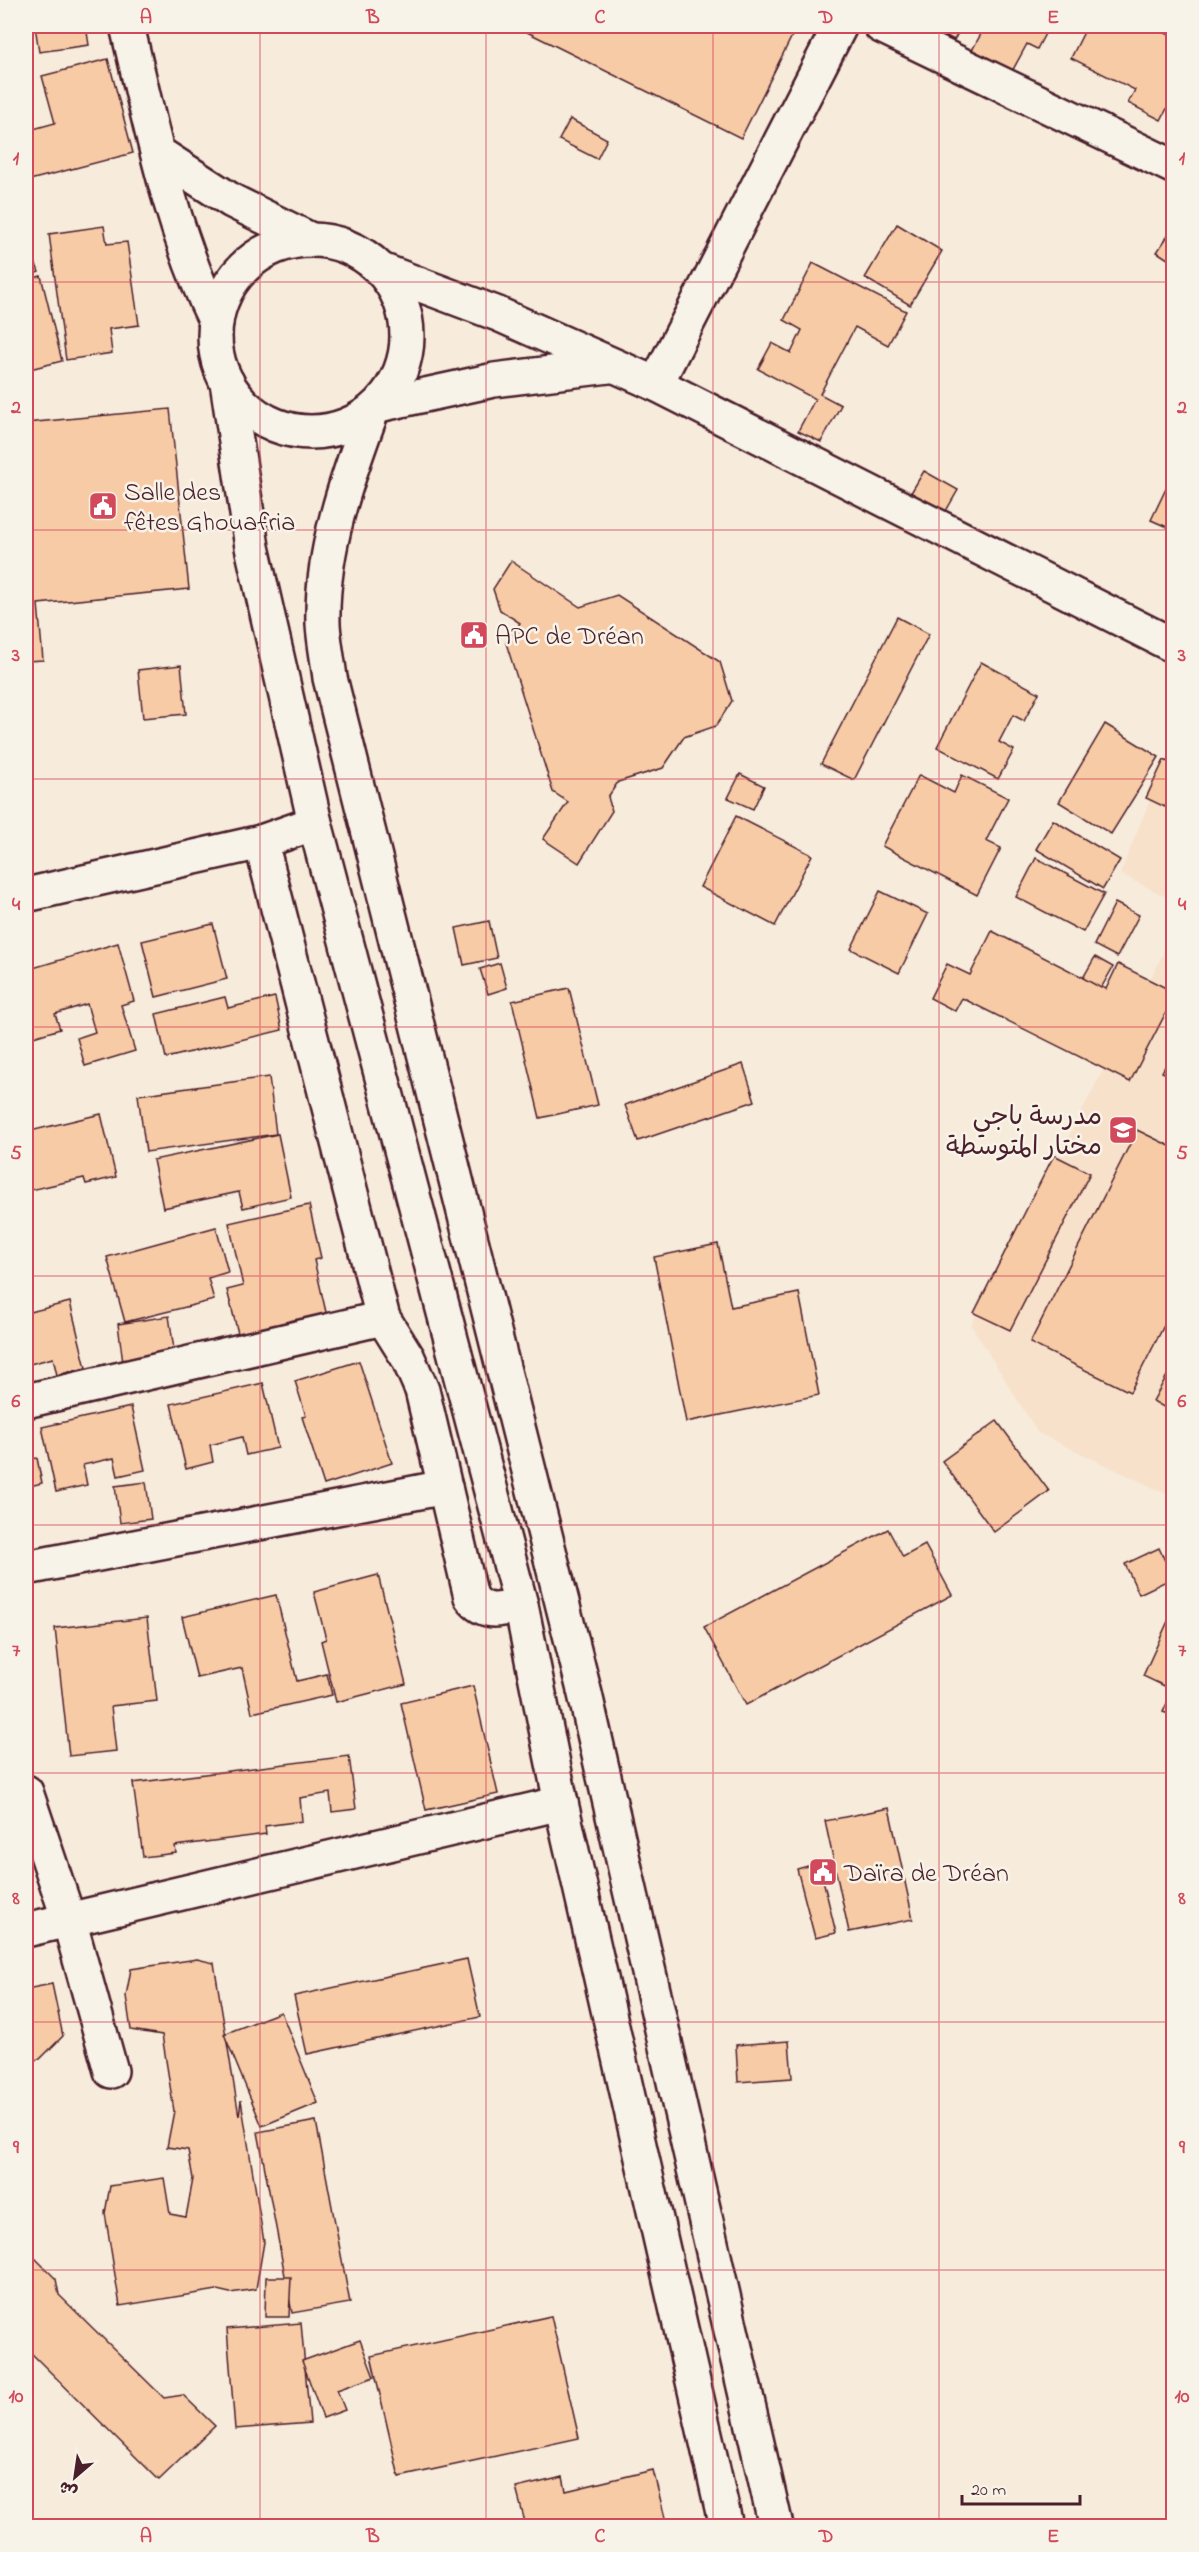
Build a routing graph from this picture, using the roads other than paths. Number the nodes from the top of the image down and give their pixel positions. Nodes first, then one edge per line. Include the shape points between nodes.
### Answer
1 (127, 26) edge
2 (840, 26) edge
3 (881, 26) edge
4 (158, 153) junction
5 (1173, 167) edge
6 (311, 240) junction
7 (381, 270) junction
8 (216, 322) junction
9 (611, 366) junction
10 (227, 382) junction
11 (656, 384) junction
12 (376, 408) junction
13 (1173, 646) edge
14 (315, 823) junction
15 (261, 842) junction
16 (26, 895) edge
17 (383, 1318) junction
18 (26, 1401) edge
19 (445, 1487) junction
20 (26, 1569) edge
21 (521, 1605) junction
22 (26, 1792) edge
23 (561, 1803) junction
24 (69, 1920) junction
25 (26, 1930) edge
26 (111, 2072) dead end
27 (726, 2526) edge
28 (776, 2526) edge

1 - 4 main road
2 - 11 main road
3 - 5 main road
4 - 6 main road via 232,201
4 - 8 main road via 181,240
6 - 7 main road via 348,248
6 - 8 main road via 284,244 259,255 238,273 224,296
7 - 9 main road via 498,314
7 - 12 main road via 395,290 407,338 394,386
8 - 10 main road via 215,342
9 - 11 main road
9 - 12 main road via 494,380
10 - 12 main road via 240,402 259,417 297,430 329,431 352,424
10 - 14 main road via 252,547
11 - 13 main road
12 - 28 main road via 349,473 326,583 323,624 330,678 585,1694
14 - 15 main road
14 - 21 main road
15 - 16 main road
15 - 17 main road
17 - 18 main road
17 - 19 main road via 417,1373
19 - 20 main road
19 - 21 main road via 471,1597 490,1611
21 - 23 main road
22 - 24 main road
23 - 24 main road
23 - 27 main road
24 - 25 main road
24 - 26 main road

